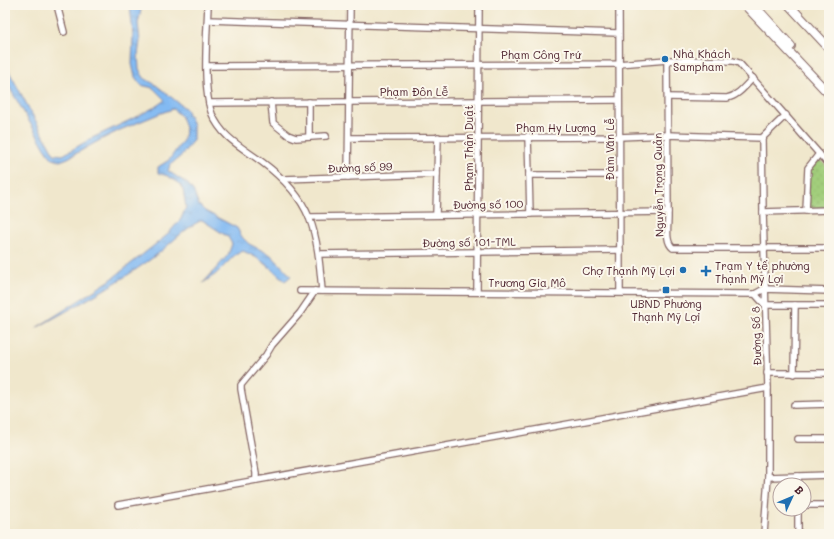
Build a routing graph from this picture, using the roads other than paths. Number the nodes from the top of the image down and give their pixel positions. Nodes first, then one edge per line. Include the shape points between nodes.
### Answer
1 (57, 5) edge
2 (208, 5) edge
3 (350, 5) edge
4 (478, 5) edge
5 (619, 5) edge
6 (745, 5) edge
7 (754, 5) edge
8 (789, 5) edge
9 (794, 5) edge
10 (208, 20) junction
11 (350, 25) junction
12 (478, 29) junction
13 (64, 32) dead end
14 (618, 33) junction
15 (829, 43) edge
16 (829, 48) edge
17 (667, 60) junction
18 (618, 64) junction
19 (350, 65) junction
20 (478, 65) junction
21 (207, 66) junction
22 (753, 78) junction
23 (829, 87) edge
24 (829, 94) edge
25 (668, 97) junction
26 (619, 100) junction
27 (478, 101) junction
28 (271, 102) junction
29 (309, 102) junction
30 (349, 102) junction
31 (209, 103) junction
32 (786, 115) junction
33 (668, 135) junction
34 (326, 136) dead end
35 (528, 136) junction
36 (309, 137) junction
37 (438, 137) junction
38 (478, 137) junction
39 (619, 137) junction
40 (349, 138) junction
41 (762, 138) junction
42 (819, 154) junction
43 (829, 165) edge
44 (437, 174) junction
45 (529, 175) junction
46 (619, 175) junction
47 (348, 177) junction
48 (283, 179) junction
49 (829, 210) edge
50 (806, 211) junction
51 (620, 212) junction
52 (668, 212) junction
53 (763, 212) junction
54 (478, 214) junction
55 (530, 214) junction
56 (436, 215) junction
57 (309, 217) junction
58 (829, 248) edge
59 (764, 249) junction
60 (620, 250) junction
61 (478, 251) junction
62 (319, 254) junction
63 (764, 290) junction
64 (300, 291) dead end
65 (318, 291) junction
66 (829, 291) edge
67 (478, 292) junction
68 (620, 292) junction
69 (755, 294) junction
70 (765, 305) junction
71 (795, 305) junction
72 (829, 305) edge
73 (829, 373) edge
74 (767, 374) junction
75 (794, 374) junction
76 (768, 388) junction
77 (829, 404) edge
78 (794, 405) dead end
79 (798, 439) dead end
80 (829, 439) edge
81 (829, 475) edge
82 (798, 476) joint
83 (768, 477) junction
84 (256, 480) junction
85 (118, 504) dead end
86 (812, 505) edge
87 (829, 505) edge
88 (798, 517) edge
89 (798, 529) dead end
90 (764, 534) edge

1 - 13 street
2 - 10 street
3 - 11 street
4 - 12 street, Phạm Thận Duật
5 - 14 street, Đàm Văn Lễ
6 - 24 main road
7 - 23 main road
8 - 16 main road
9 - 15 main road
10 - 11 street
10 - 21 street
11 - 12 street
11 - 19 street
12 - 14 street
12 - 20 street, Phạm Thận Duật
14 - 18 street, Đàm Văn Lễ
17 - 18 street, Phạm Công Trứ
17 - 22 street, Phạm Công Trứ via 733,61 739,63
17 - 25 street, Nguyễn Trọng Quản
18 - 20 street, Phạm Công Trứ
18 - 26 street, Đàm Văn Lễ
19 - 20 street, Phạm Công Trứ
19 - 21 street, Phạm Công Trứ
19 - 30 street
20 - 27 street, Phạm Thận Duật
21 - 31 street
22 - 25 street via 732,97
22 - 32 street, Phạm Công Trứ
25 - 33 street, Nguyễn Trọng Quản
26 - 27 street, Phạm Đôn Lễ
26 - 39 street, Đàm Văn Lễ
27 - 30 street, Phạm Đôn Lễ
27 - 38 street, Phạm Thận Duật
28 - 29 street, Phạm Đôn Lễ
28 - 31 street, Phạm Đôn Lễ
28 - 36 street via 273,123 278,128 296,138
29 - 30 street, Phạm Đôn Lễ
29 - 36 street
30 - 40 street
31 - 48 street via 212,114 230,140
32 - 41 street
32 - 42 street, Phạm Công Trứ
33 - 39 street, Phạm Hy Lượng
33 - 41 street, Phạm Hy Lượng
33 - 52 street, Nguyễn Trọng Quản
34 - 36 street
35 - 38 street, Phạm Hy Lượng
35 - 39 street, Phạm Hy Lượng
35 - 45 street
37 - 38 street, Phạm Hy Lượng
37 - 40 street, Phạm Hy Lượng
37 - 44 street
38 - 54 street, Phạm Thận Duật
39 - 46 street, Đàm Văn Lễ
40 - 47 street
41 - 53 street, Đường Số 8
42 - 43 street, Phạm Công Trứ
42 - 50 street via 808,168
44 - 47 street, Đường số 99
44 - 56 street
45 - 46 street
45 - 55 street
46 - 51 street, Đàm Văn Lễ
47 - 48 street, Đường số 99
48 - 57 street via 301,201
49 - 50 street
50 - 53 street
51 - 52 street, Đường số 100
51 - 55 street, Đường số 100
51 - 60 street, Đàm Văn Lễ
52 - 59 street, Nguyễn Trọng Quản via 668,241 673,248
53 - 59 street, Đường Số 8
54 - 55 street, Đường số 100
54 - 56 street, Đường số 100
54 - 61 street, Phạm Thận Duật
56 - 57 street, Đường số 100
57 - 62 street
58 - 59 street, Nguyễn Trọng Quản
59 - 63 street, Đường Số 8
60 - 61 street, Đường số 101-TML
60 - 68 street, Đàm Văn Lễ
61 - 62 street, Đường số 101-TML
61 - 67 street, Phạm Thận Duật
62 - 65 street
63 - 66 street, Trương Gia Mô
63 - 69 street, Trương Gia Mô
63 - 70 street, Đường Số 8
64 - 65 street, Trương Gia Mô
65 - 67 street, Trương Gia Mô
65 - 84 street via 241,386
67 - 68 street, Trương Gia Mô
68 - 69 street, Trương Gia Mô
69 - 70 street
70 - 71 street
70 - 74 street, Đường Số 8
71 - 72 street
71 - 75 street
73 - 75 street
74 - 75 street
74 - 76 street, Đường Số 8
76 - 83 street, Đường Số 8
76 - 84 street
77 - 78 street
79 - 80 street
81 - 82 street
82 - 83 street
83 - 90 street, Đường Số 8
84 - 85 street
86 - 87 street
88 - 89 street

